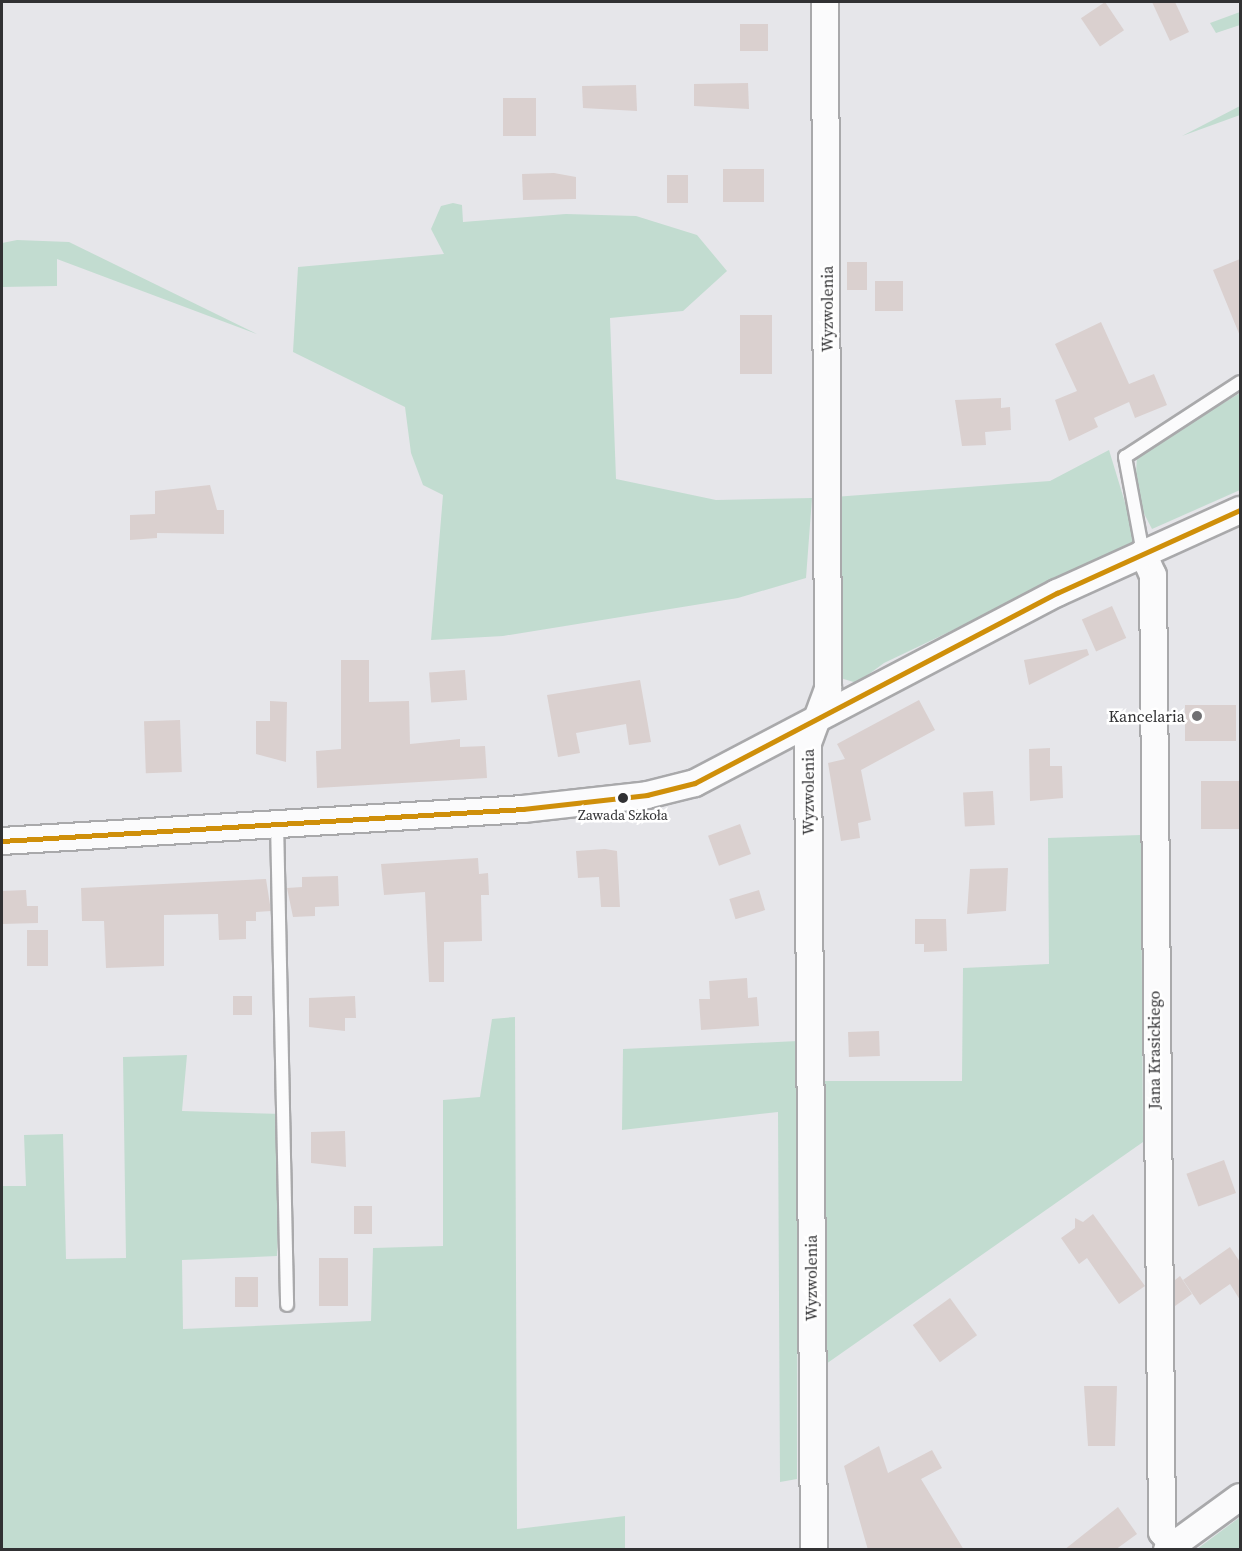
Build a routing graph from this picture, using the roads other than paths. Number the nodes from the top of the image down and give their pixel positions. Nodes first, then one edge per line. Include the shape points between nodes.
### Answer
1 (825, 2) edge
2 (1240, 382) edge
3 (1240, 510) edge
4 (1143, 553) junction
5 (817, 719) junction
6 (277, 822) junction
7 (2, 841) edge
8 (287, 1305) dead end
9 (1240, 1497) edge
10 (1170, 1547) edge
11 (814, 1550) edge

1 - 5 street, Wyzwolenia via 828,688
2 - 4 lane via 1125,457
3 - 4 street
4 - 5 street
4 - 10 street, Jana Krasickiego via 1153,575 1162,1532
5 - 6 street via 695,783 647,795 523,808
5 - 11 street, Wyzwolenia via 808,743
6 - 7 street
6 - 8 lane
9 - 10 street, Jana Krasickiego

